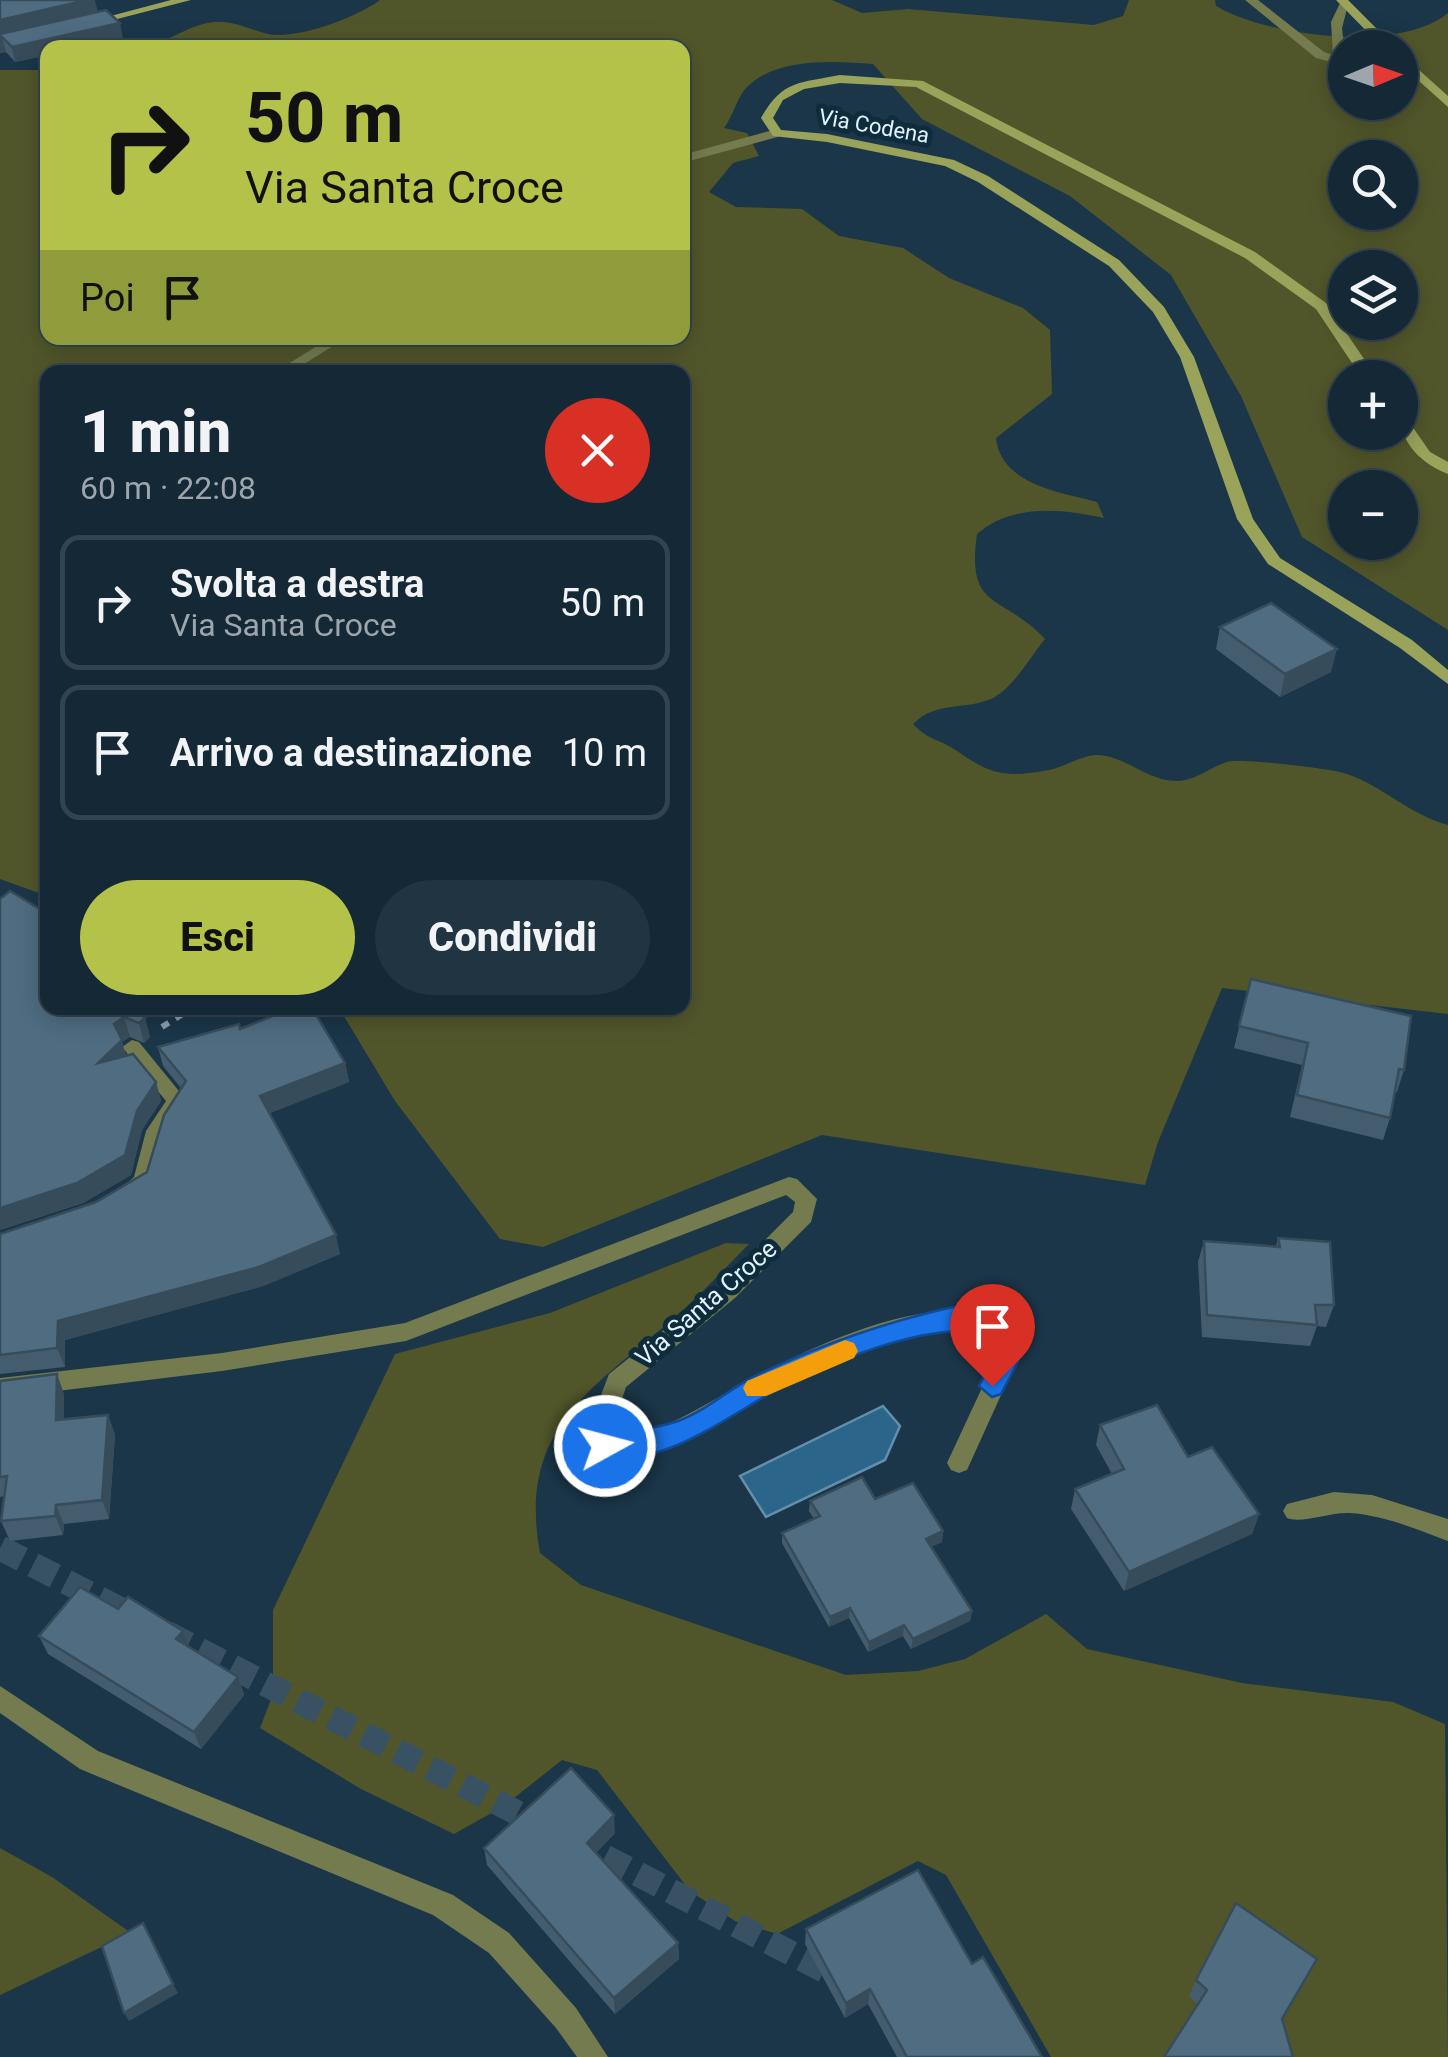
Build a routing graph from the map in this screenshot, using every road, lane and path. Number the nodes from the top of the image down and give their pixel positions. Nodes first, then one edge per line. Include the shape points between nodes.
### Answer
1 (185, 0) edge
2 (1251, 0) edge
3 (1344, 2) edge
4 (70, 28) edge
5 (1372, 30) edge
6 (1418, 74) edge
7 (1448, 103) edge
8 (777, 133) junction
9 (690, 156) edge
10 (327, 345) edge
11 (1358, 360) edge
12 (294, 365) edge
13 (1418, 445) edge
14 (1448, 470) edge
15 (1448, 679) edge
16 (132, 1047) edge
17 (110, 1202) edge
18 (0, 1388) edge
19 (959, 1462) dead end
20 (1295, 1511) dead end
21 (1448, 1530) edge
22 (0, 1698) edge
23 (594, 2057) edge

1 - 4 street
2 - 3 street via 1335,60 1340,55 1334,32
3 - 5 street
6 - 7 street
8 - 9 street
8 - 11 street, Via Codena via 768,118 772,108 801,86 840,79 919,84 1250,255 1321,306
8 - 15 street, Via Codena via 949,162 1114,263 1159,310 1187,357 1245,519 1274,561 1406,644
10 - 12 street
13 - 14 street
16 - 17 street via 177,1102 156,1131 143,1182
18 - 19 street, Via Santa Croce via 406,1332 789,1185 806,1199 803,1216 727,1292 616,1380 600,1429 605,1446 686,1431 765,1383 893,1331 953,1317 990,1324 1005,1362
20 - 21 street via 1321,1500 1369,1504
22 - 23 street via 89,1760 443,1905 499,1943

